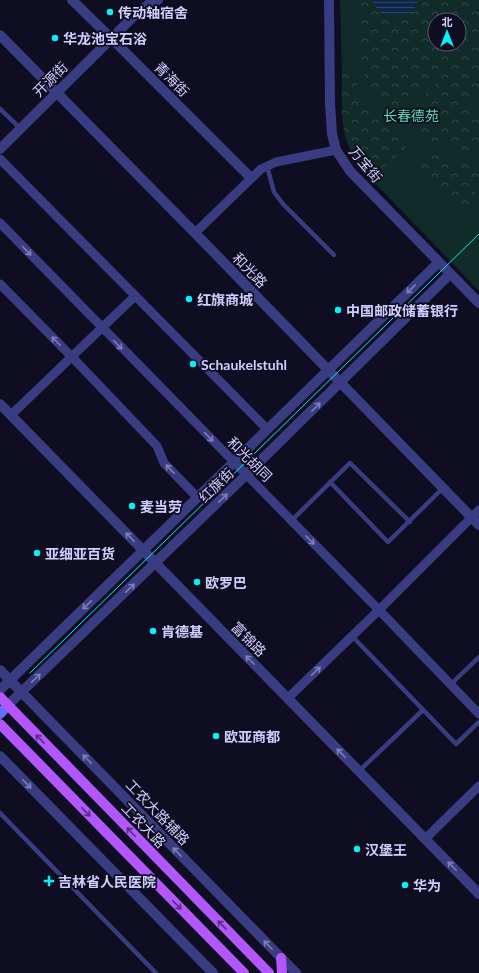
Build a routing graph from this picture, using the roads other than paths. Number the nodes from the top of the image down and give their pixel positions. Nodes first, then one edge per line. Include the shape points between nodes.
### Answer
1 (72, 0) edge
2 (158, 0) edge
3 (329, 0) edge
4 (0, 35) edge
5 (111, 38) junction
6 (57, 92) junction
7 (0, 108) edge
8 (21, 129) junction
9 (0, 149) edge
10 (336, 150) junction
11 (0, 159) edge
12 (267, 166) junction
13 (251, 178) junction
14 (0, 223) edge
15 (195, 233) junction
16 (334, 255) dead end
17 (439, 262) junction
18 (450, 274) junction
19 (0, 284) edge
20 (135, 296) junction
21 (479, 303) edge
22 (102, 328) junction
23 (72, 357) junction
24 (328, 370) junction
25 (340, 383) junction
26 (0, 404) edge
27 (11, 415) junction
28 (267, 429) junction
29 (233, 462) junction
30 (246, 475) junction
31 (330, 482) junction
32 (443, 488) junction
33 (197, 497) junction
34 (479, 510) edge
35 (471, 518) junction
36 (291, 520) junction
37 (410, 522) junction
38 (479, 525) edge
39 (143, 551) junction
40 (155, 564) junction
41 (379, 610) junction
42 (352, 636) junction
43 (479, 657) edge
44 (0, 670) edge
45 (10, 680) junction
46 (450, 685) junction
47 (0, 690) edge
48 (21, 692) junction
49 (0, 697) edge
50 (288, 698) junction
51 (8, 705) junction
52 (423, 710) junction
53 (0, 714) edge
54 (479, 714) edge
55 (479, 722) edge
56 (0, 724) edge
57 (0, 756) edge
58 (359, 771) junction
59 (479, 786) edge
60 (0, 813) edge
61 (425, 839) junction
62 (479, 894) edge
63 (281, 958) junction
64 (156, 973) edge
65 (213, 973) edge
66 (244, 973) edge
67 (268, 973) edge
68 (282, 973) edge
69 (296, 973) edge

1 - 5 street, 青海街
2 - 5 street, 开源街 via 136,14
3 - 10 street, 万宝街 via 330,103
4 - 6 street, 和光路
5 - 6 street, 开源街
5 - 13 street, 青海街
6 - 8 street, 开源街
6 - 15 street, 和光路
7 - 8 lane
8 - 9 street, 开源街
10 - 12 street
10 - 17 street, 万宝街 via 350,171
11 - 20 street
12 - 13 street
12 - 16 lane via 274,192
13 - 15 street
14 -> 22 street, 和光胡同
15 - 24 street, 和光路
17 - 18 street, 万宝街
17 -> 24 street, 红旗街
18 - 21 street, 万宝街
18 - 25 street, 红旗街
23 -> 19 street
20 - 22 street
20 - 28 street
22 - 23 street
22 -> 29 street, 和光胡同
23 - 27 street
33 -> 23 street via 164,463 157,446
24 - 25 street, 和光路
24 - 28 street, 红旗街
30 -> 25 street, 红旗街
25 - 32 street, 和光路
26 - 27 street, 富锦路
39 -> 27 street, 富锦路
28 - 29 street, 红旗街
29 - 30 street, 和光胡同
29 - 33 street, 红旗街
30 - 36 street, 和光胡同
40 -> 30 street, 红旗街
31 - 36 lane
31 - 37 lane via 350,463
31 - 37 lane via 388,542
32 - 35 street, 和光路
32 - 37 lane
33 - 39 street, 红旗街
34 - 35 street
35 - 38 street, 和光路
35 - 41 street
36 -> 41 street, 和光胡同
39 - 40 street, 富锦路
39 -> 45 street, 红旗街
48 -> 40 street, 红旗街
50 -> 40 street, 富锦路
41 - 42 street
41 - 46 street, 和光胡同
50 -> 42 street
42 - 52 lane
43 - 46 lane
44 - 45 street, 工农大路辅路
45 - 47 street, 红旗街
45 - 48 street, 工农大路辅路
46 - 54 street, 和光胡同
48 - 51 street, 红旗街
63 -> 48 street, 工农大路辅路
49 - 51 main road, 工农大路
58 -> 50 street, 富锦路
51 - 53 main road, 红旗街
67 -> 51 main road, 工农大路
52 - 55 lane via 456,744
52 - 58 lane
56 -> 66 main road
57 -> 65 street
58 - 61 street, 富锦路
59 - 61 street
60 - 64 lane
62 -> 61 street, 富锦路
63 - 68 main road
63 - 69 street, 工农大路辅路

